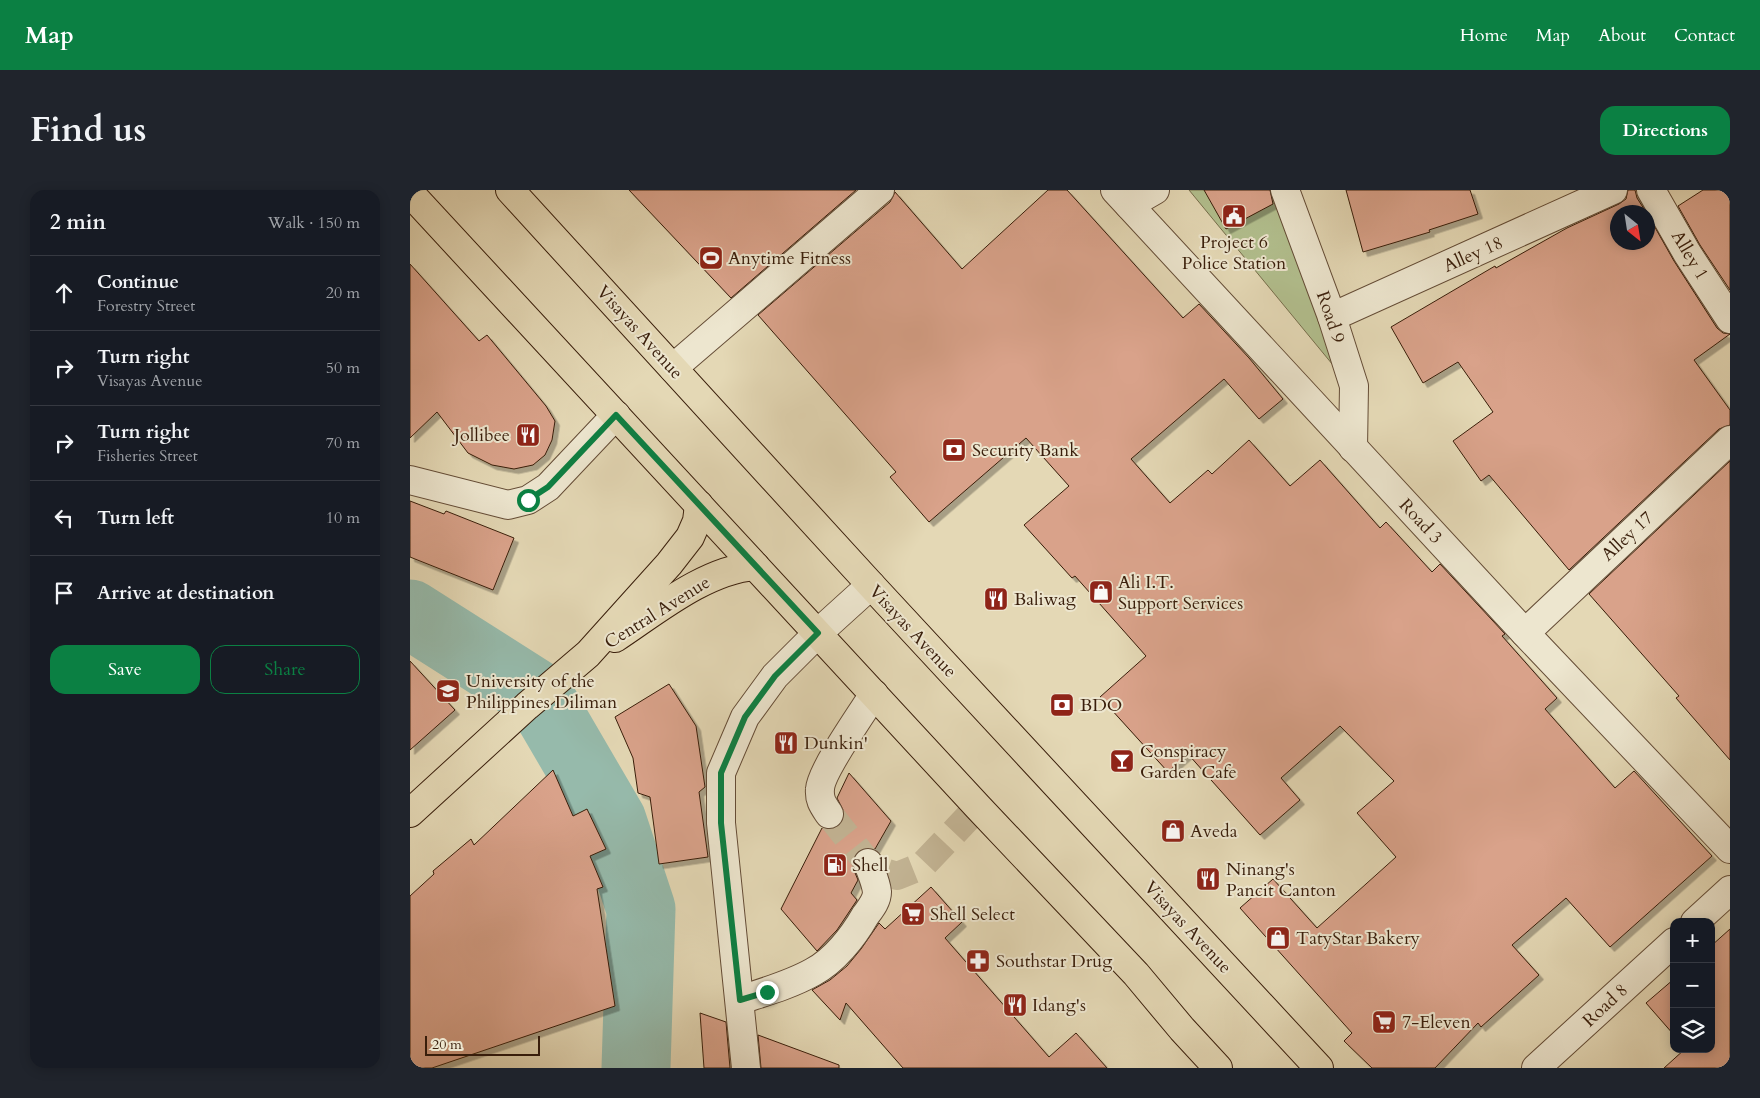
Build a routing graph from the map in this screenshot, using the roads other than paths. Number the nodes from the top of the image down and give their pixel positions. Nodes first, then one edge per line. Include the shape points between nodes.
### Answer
1 (510, 190) edge
2 (880, 190) edge
3 (1155, 190) edge
4 (1285, 190) edge
5 (1614, 190) edge
6 (1651, 190) edge
7 (410, 193) edge
8 (1122, 197) edge
9 (1332, 318) junction
10 (1730, 319) edge
11 (673, 368) junction
12 (616, 415) junction
13 (1730, 440) edge
14 (1353, 448) junction
15 (410, 480) edge
16 (699, 505) junction
17 (755, 566) junction
18 (871, 585) junction
19 (818, 633) junction
20 (1525, 633) junction
21 (588, 654) junction
22 (874, 694) junction
23 (410, 813) edge
24 (829, 814) tunnel mouth
25 (1730, 849) edge
26 (868, 862) dead end
27 (1730, 890) edge
28 (1699, 918) edge
29 (1670, 946) edge
30 (740, 1000) junction
31 (746, 1068) edge
32 (1218, 1068) edge
33 (1319, 1068) edge
34 (1536, 1068) edge

1 - 11 main road, Visayas Avenue
2 - 11 street
3 - 8 street
4 - 9 street, Road 9
5 - 9 street, Alley 18
6 - 10 street, Alley 1
7 - 12 main road
8 - 14 street, Road 3
9 - 14 street, Road 9 via 1354,386
11 - 18 main road, Visayas Avenue
12 - 15 street via 548,487 528,500 508,505
12 - 16 main road
13 - 20 street, Alley 17
14 - 20 street, Road 3
16 - 17 main road
16 - 21 main road, Central Avenue via 698,521 690,537
17 - 19 main road
17 - 21 main road, Central Avenue via 739,567 691,588
18 - 19 street
18 - 33 main road, Visayas Avenue
19 - 22 main road
19 - 30 street via 775,676 745,717 721,773 721,823
20 - 25 street, Road 3
21 - 23 main road, Central Avenue
22 - 24 street via 827,769 820,787 821,802
22 - 32 main road via 1136,974
26 - 30 street via 877,893 875,900 858,928 836,954 814,972
27 - 28 street
29 - 34 street, Road 8
30 - 31 street

